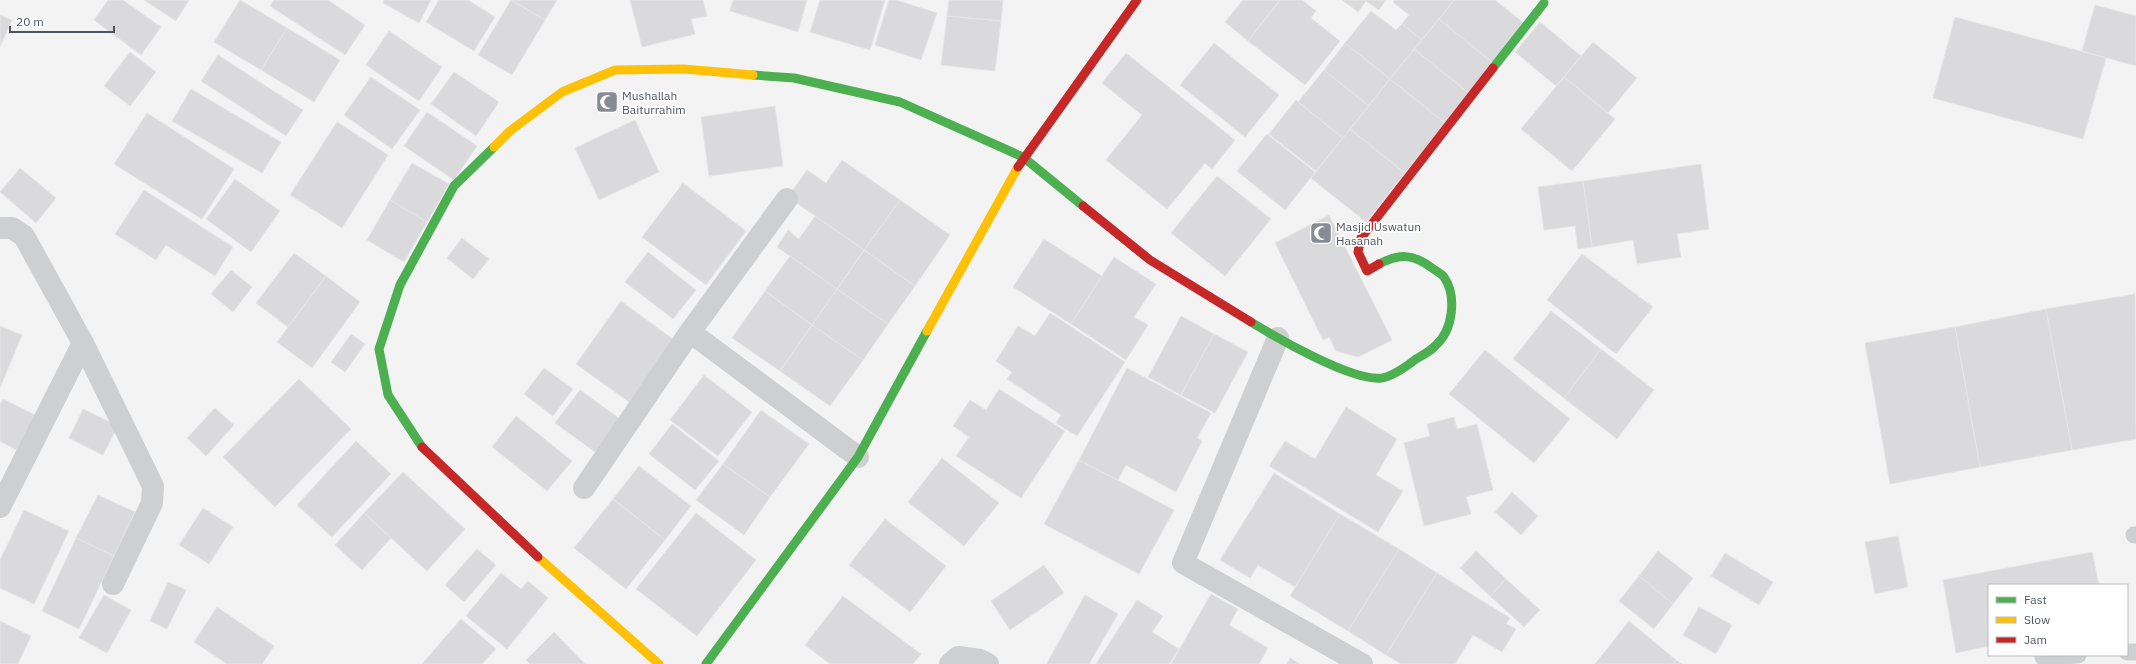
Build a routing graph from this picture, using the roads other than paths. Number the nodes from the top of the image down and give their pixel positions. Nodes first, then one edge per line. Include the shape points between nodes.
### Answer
1 (1137, 0) edge
2 (1544, 3) dead end
3 (1023, 157) junction
4 (787, 199) dead end
5 (0, 228) edge
6 (690, 332) junction
7 (1278, 338) junction
8 (84, 343) junction
9 (858, 457) junction
10 (584, 488) dead end
11 (0, 507) edge
12 (113, 584) dead end
13 (2060, 656) edge
14 (2042, 657) dead end
15 (660, 664) edge
16 (706, 664) edge
17 (950, 664) edge
18 (988, 664) edge
19 (1362, 664) edge

1 - 3 street
2 - 7 street via 1361,238 1358,252 1367,271 1393,257 1410,257 1421,260 1444,277 1452,300 1449,325 1437,346 1402,370 1382,378 1364,376 1335,366
3 - 7 street via 1150,260
3 - 9 street
3 - 15 street via 900,102 794,78 684,69 614,70 562,92 510,131 454,186 400,285 379,349 388,395 419,444 527,548
4 - 6 street
5 - 8 street via 12,228 24,236
6 - 9 street
6 - 10 street
7 - 19 street via 1183,563
8 - 11 street
8 - 12 street via 153,486 152,503
9 - 16 street
13 - 14 lane
17 - 18 street via 958,657 980,660

